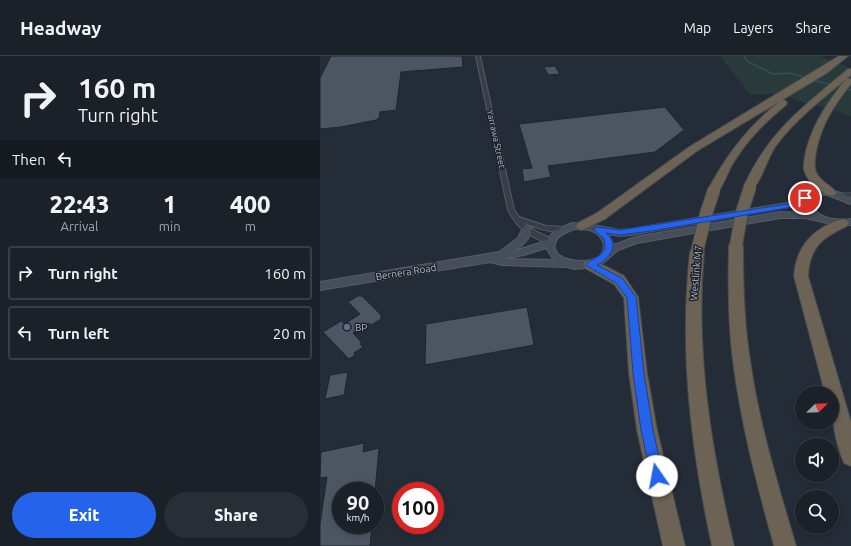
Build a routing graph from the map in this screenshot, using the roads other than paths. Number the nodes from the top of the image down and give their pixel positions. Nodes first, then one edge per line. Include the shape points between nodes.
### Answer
1 (478, 56) edge
2 (844, 56) edge
3 (851, 72) edge
4 (851, 79) edge
5 (772, 106) junction
6 (835, 194) junction
7 (851, 195) edge
8 (805, 198) junction
9 (851, 201) edge
10 (818, 217) junction
11 (518, 219) junction
12 (847, 222) edge
13 (582, 226) junction
14 (527, 228) junction
15 (563, 229) junction
16 (597, 229) junction
17 (550, 242) junction
18 (502, 254) junction
19 (607, 254) junction
20 (492, 258) junction
21 (565, 264) junction
22 (590, 265) junction
23 (320, 286) edge
24 (849, 449) edge
25 (674, 546) edge
26 (723, 546) edge
27 (785, 546) edge

1 - 11 street, Yarrawa Street via 510,206
2 - 5 highway, Westlink M7
3 - 27 highway, bridge via 800,115 772,145 750,186 736,245 736,311 744,385
4 - 6 highway via 820,121 812,147 810,171 816,180
5 - 13 highway via 693,149 601,216
5 - 26 highway, Westlink M7, bridge via 734,153 714,190 700,232 697,252 693,296 696,386 702,439
6 - 7 lane
6 - 8 main road via 815,192
6 - 9 main road
8 - 10 main road via 806,207
8 - 16 main road via 799,203 787,206 644,230 620,232
10 - 12 main road
10 - 19 main road via 780,215 634,240
11 - 14 street, Yarrawa Street via 520,224
11 - 15 street via 545,228
12 - 24 highway via 825,231 813,242 804,257 801,271
13 - 15 main road
13 - 16 main road
14 - 17 street, Yarrawa Street
14 - 18 main road via 523,240
15 - 17 main road
16 - 19 main road via 610,243
17 - 18 main road, Bernera Road via 524,252
17 - 21 main road via 552,254
18 - 20 main road, Bernera Road
19 - 22 main road via 603,259
20 - 21 main road, Bernera Road via 502,262
20 - 23 main road, Bernera Road
21 - 22 main road
22 - 25 highway via 619,280 631,297 638,373 647,430

